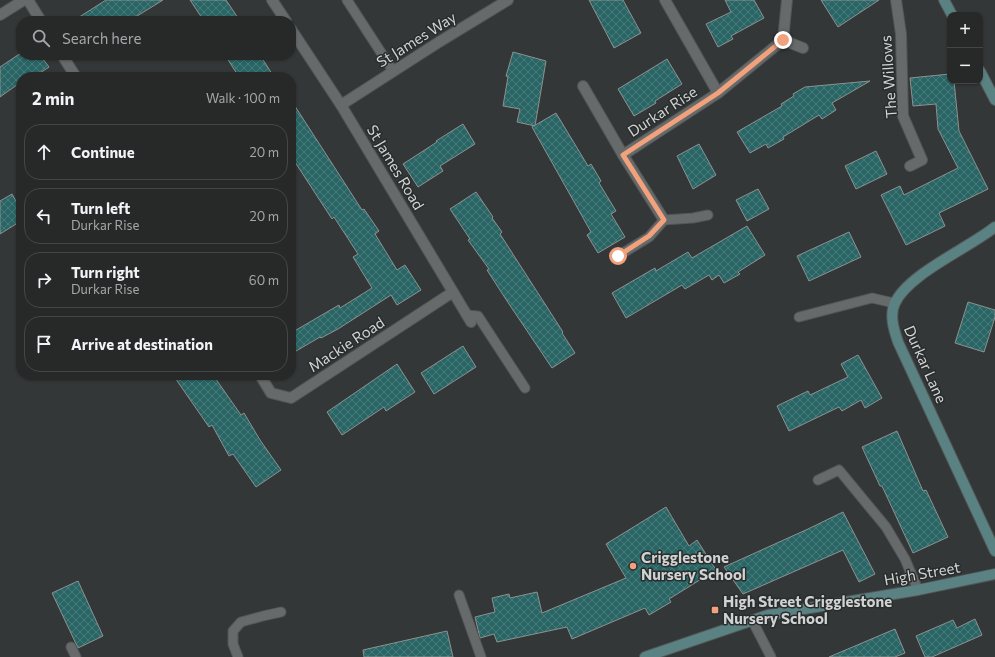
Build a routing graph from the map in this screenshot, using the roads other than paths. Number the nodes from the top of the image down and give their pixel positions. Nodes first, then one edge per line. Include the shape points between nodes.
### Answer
1 (24, 0) edge
2 (28, 0) edge
3 (272, 0) edge
4 (347, 0) edge
5 (508, 0) edge
6 (665, 0) edge
7 (787, 0) edge
8 (896, 0) edge
9 (944, 0) edge
10 (950, 12) edge
11 (0, 15) edge
12 (38, 16) edge
13 (283, 16) edge
14 (296, 37) edge
15 (783, 40) junction
16 (803, 48) dead end
17 (65, 60) edge
18 (393, 71) junction
19 (73, 72) edge
20 (983, 77) edge
21 (583, 86) dead end
22 (718, 93) junction
23 (995, 100) edge
24 (341, 105) junction
25 (623, 155) junction
26 (910, 166) dead end
27 (708, 215) dead end
28 (664, 220) junction
29 (995, 227) edge
30 (618, 256) dead end
31 (453, 292) junction
32 (894, 303) junction
33 (799, 317) dead end
34 (469, 318) joint
35 (263, 380) edge
36 (525, 388) dead end
37 (818, 480) dead end
38 (995, 551) edge
39 (995, 574) edge
40 (918, 590) junction
41 (459, 595) dead end
42 (281, 612) dead end
43 (752, 620) junction
44 (71, 647) dead end
45 (76, 657) edge
46 (238, 657) edge
47 (481, 657) edge
48 (645, 657) edge
49 (771, 657) edge

1 - 11 street
2 - 12 street
3 - 13 street
4 - 18 lane
5 - 18 street, St James Way
6 - 22 street, Durkar Rise
7 - 15 street
8 - 26 street, The Willows via 901,34 903,116 922,160
9 - 10 street
14 - 24 street, St James Road
15 - 16 street
15 - 22 street, Durkar Rise
17 - 19 street
18 - 24 street, St James Way
20 - 23 street
21 - 25 street, Durkar Rise
22 - 25 street, Durkar Rise
24 - 31 street, St James Road
25 - 28 street, Durkar Rise
27 - 28 lane
28 - 30 lane via 649,236
29 - 32 street via 917,278
31 - 34 street, St James Road
31 - 35 street, Mackie Road via 291,398 271,393
32 - 33 lane via 872,298
32 - 38 street, Durkar Lane via 893,326 898,342
34 - 36 lane via 478,316
37 - 40 lane via 839,470 886,526
39 - 40 street, High Street
40 - 43 street, High Street via 768,615
41 - 47 lane
42 - 46 lane via 241,622 233,631 233,644
43 - 48 street, High Street
43 - 49 lane
44 - 45 lane

